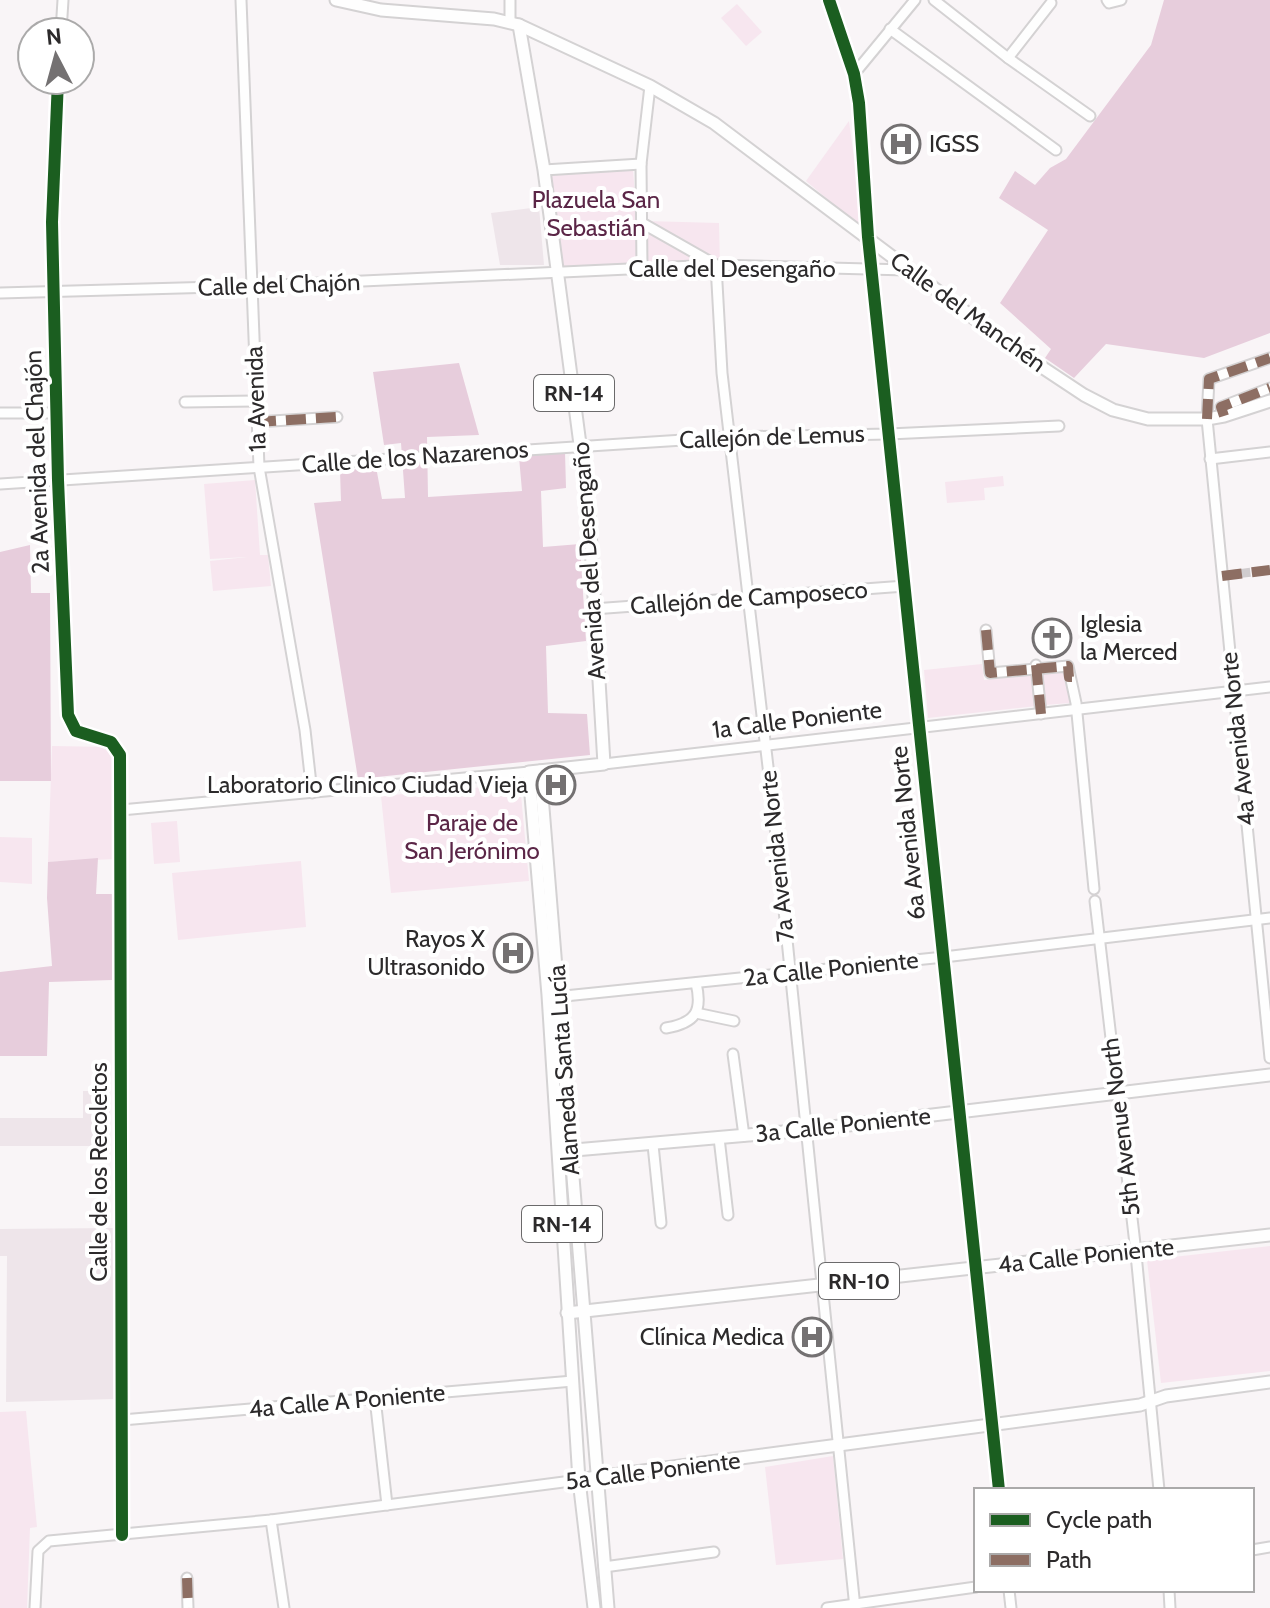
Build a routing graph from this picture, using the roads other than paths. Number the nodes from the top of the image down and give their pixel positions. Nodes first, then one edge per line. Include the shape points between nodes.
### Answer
1 (241, 0) edge
2 (336, 0) edge
3 (510, 0) edge
4 (829, 0) edge
5 (915, 0) edge
6 (934, 0) edge
7 (1107, 0) edge
8 (1121, 0) edge
9 (1051, 3) dead end
10 (515, 24) junction
11 (890, 29) junction
12 (1008, 58) junction
13 (854, 74) junction
14 (650, 86) junction
15 (57, 96) edge
16 (1090, 116) dead end
17 (1056, 150) dead end
18 (641, 164) junction
19 (544, 170) junction
20 (642, 223) junction
21 (868, 237) junction
22 (716, 265) junction
23 (642, 268) junction
24 (872, 269) junction
25 (907, 270) junction
26 (558, 273) junction
27 (253, 286) junction
28 (0, 293) edge
29 (54, 293) junction
30 (1270, 358) edge
31 (1270, 388) edge
32 (255, 401) junction
33 (1270, 401) edge
34 (185, 402) dead end
35 (1223, 412) junction
36 (0, 413) edge
37 (58, 413) junction
38 (1207, 414) junction
39 (337, 417) dead end
40 (256, 422) junction
41 (1059, 426) dead end
42 (889, 434) junction
43 (730, 437) junction
44 (581, 445) junction
45 (1270, 452) edge
46 (1210, 459) junction
47 (259, 467) junction
48 (58, 480) junction
49 (0, 484) edge
50 (905, 586) junction
51 (748, 598) junction
52 (593, 609) junction
53 (986, 630) dead end
54 (1036, 667) junction
55 (1270, 687) edge
56 (1233, 692) junction
57 (1076, 710) junction
58 (1041, 714) junction
59 (920, 728) junction
60 (765, 746) junction
61 (604, 764) junction
62 (534, 772) junction
63 (312, 793) junction
64 (121, 810) junction
65 (1094, 889) dead end
66 (1095, 901) dead end
67 (1270, 918) edge
68 (1256, 920) junction
69 (1100, 939) junction
70 (944, 957) junction
71 (789, 973) junction
72 (696, 983) junction
73 (554, 996) junction
74 (696, 1013) junction
75 (734, 1021) dead end
76 (666, 1028) dead end
77 (733, 1054) dead end
78 (1270, 1058) edge
79 (1270, 1075) edge
80 (1117, 1093) junction
81 (960, 1112) junction
82 (806, 1130) junction
83 (744, 1136) junction
84 (719, 1138) junction
85 (653, 1145) junction
86 (564, 1151) junction
87 (728, 1215) dead end
88 (661, 1223) dead end
89 (1270, 1235) edge
90 (1135, 1250) junction
91 (976, 1268) junction
92 (821, 1285) junction
93 (567, 1313) junction
94 (584, 1313) junction
95 (573, 1381) junction
96 (1270, 1382) edge
97 (375, 1398) junction
98 (1151, 1400) junction
99 (122, 1420) junction
100 (993, 1424) junction
101 (837, 1447) junction
102 (596, 1477) junction
103 (579, 1480) junction
104 (999, 1488) edge
105 (1159, 1488) edge
106 (387, 1505) junction
107 (271, 1520) junction
108 (122, 1535) junction
109 (714, 1552) dead end
110 (604, 1567) junction
111 (187, 1578) dead end
112 (606, 1587) junction
113 (974, 1587) edge
114 (592, 1589) junction
115 (855, 1606) edge
116 (35, 1608) edge
117 (188, 1608) edge
118 (284, 1608) edge
119 (594, 1608) edge
120 (608, 1608) edge
121 (827, 1608) edge

1 - 27 street, 1a Avenida
2 - 10 main road
3 - 10 street
4 - 13 street, Calle del Manchén
5 - 11 street
6 - 12 street
7 - 8 street
9 - 12 street
10 - 14 main road
10 - 19 main road, Avenida del Desengaño / RN-14
11 - 13 street
11 - 17 street
12 - 16 street
13 - 21 street, Calle del Manchén
14 - 18 street
14 - 21 main road via 714,123
15 - 29 street, 2a Avenida del Chajón
18 - 19 street
18 - 20 street
19 - 26 main road, Avenida del Desengaño / RN-14
20 - 22 street
20 - 23 street
21 - 24 street, 6a Avenida Norte
21 - 25 main road, Calle del Manchén
22 - 23 street, Calle del Desengaño
22 - 24 street, Calle del Desengaño
22 - 43 street, 7a Avenida Norte
23 - 26 street, Calle del Desengaño
24 - 25 street, Calle del Desengaño
24 - 42 street, 6a Avenida Norte
25 - 38 main road, Calle del Manchén via 1019,352 1113,410 1148,419
26 - 27 street, Calle del Chajón
26 - 44 main road, Avenida del Desengaño / RN-14
27 - 29 street, Calle del Chajón
27 - 32 street, 1a Avenida
28 - 29 street, Calle del Chajón
29 - 37 street, 2a Avenida del Chajón
30 - 38 street via 1209,379
31 - 35 street
32 - 34 street
32 - 40 street, 1a Avenida
33 - 35 main road, Calle del Manchén
35 - 38 main road, Calle del Manchén
36 - 37 street
37 - 48 street, 2a Avenida del Chajón
38 - 46 street, 4a Avenida Norte
39 - 40 street
40 - 47 street, 1a Avenida
41 - 42 street, Callejón de Lemus
42 - 43 street, Callejón de Lemus
42 - 50 street, 6a Avenida Norte
43 - 44 street, Callejón de Lemus
43 - 51 street, 7a Avenida Norte
44 - 47 street, Calle de los Nazarenos
44 - 52 main road, Avenida del Desengaño / RN-14
45 - 46 street
46 - 56 street, 4a Avenida Norte
47 - 48 street, Calle de los Nazarenos
47 - 63 street, 1a Avenida
48 - 49 street
48 - 64 street, 2a Avenida del Chajón via 68,715 79,734 108,740 119,751
50 - 51 street, Callejón de Camposeco
50 - 59 street, 6a Avenida Norte
51 - 52 street, Callejón de Camposeco
51 - 60 street, 7a Avenida Norte
52 - 61 main road, Avenida del Desengaño / RN-14
53 - 54 street via 990,673
54 - 57 street via 1068,666
54 - 58 street
55 - 56 street, 1a Calle Poniente
56 - 57 street, 1a Calle Poniente
56 - 68 street, 4a Avenida Norte
57 - 58 street, 1a Calle Poniente
57 - 65 street
58 - 59 street, 1a Calle Poniente
59 - 60 street, 1a Calle Poniente
59 - 70 street, 6a Avenida Norte
60 - 61 street, 1a Calle Poniente
60 - 71 street, 7a Avenida Norte
61 - 62 main road, 1a Calle Poniente
62 - 63 street, 1a Calle Poniente
62 - 73 main road, Alameda Santa Lucía / RN-14
63 - 64 street, 1a Calle Poniente
64 - 99 street, Calle de los Recoletos
66 - 69 street, 5th Avenue North
67 - 68 street, 2a Calle Poniente
68 - 69 street, 2a Calle Poniente
68 - 78 street, 4a Avenida Norte
69 - 70 street, 2a Calle Poniente
69 - 80 street, 5th Avenue North
70 - 71 street, 2a Calle Poniente
70 - 81 street, 6a Avenida Norte
71 - 72 street, 2a Calle Poniente
71 - 82 street, 7a Avenida Norte
72 - 73 street, 2a Calle Poniente
72 - 74 street
73 - 86 main road, Alameda Santa Lucía / RN-14
74 - 75 street
74 - 76 street via 689,1022
77 - 83 street
79 - 80 main road, 3a Calle Poniente
80 - 81 main road, 3a Calle Poniente
80 - 90 street, 5th Avenue North
81 - 82 main road, 3a Calle Poniente
81 - 91 street, 6a Avenida Norte
82 - 83 main road, 3a Calle Poniente
82 - 92 street, 7a Avenida Norte
83 - 84 main road, 3a Calle Poniente
84 - 85 main road, 3a Calle Poniente
84 - 87 street
85 - 86 main road, 3a Calle Poniente
85 - 88 street
86 - 93 main road, Alameda Santa Lucía / RN-14
86 - 94 main road, Alameda Santa Lucía / RN-14
89 - 90 main road, 4a Calle Poniente / RN-10
90 - 91 main road, 4a Calle Poniente / RN-10
90 - 98 street, 5th Avenue North
91 - 92 main road, 4a Calle Poniente / RN-10
91 - 100 street, 6a Avenida Norte
92 - 94 main road, 4a Calle Poniente / RN-10
92 - 101 street, 7a Avenida Norte
93 - 94 main road, 4a Calle Poniente / RN-10
93 - 95 main road, Alameda Santa Lucía / RN-14
94 - 102 main road, Alameda Santa Lucía / RN-14
95 - 97 street, 4a Calle A Poniente
95 - 103 main road, Alameda Santa Lucía / RN-14
96 - 98 main road, 5a Calle Poniente
97 - 99 street, 4a Calle A Poniente
97 - 106 street
98 - 100 main road, 5a Calle Poniente
98 - 105 street, 5th Avenue North
99 - 108 street, Calle de los Recoletos
100 - 101 main road, 5a Calle Poniente
100 - 104 street, 6a Avenida Norte
101 - 102 main road, 5a Calle Poniente
101 - 115 street, 7a Avenida Norte
102 - 103 main road, 5a Calle Poniente
102 - 110 main road, Alameda Santa Lucía / RN-14
103 - 106 street, 5a Calle Poniente
103 - 114 main road, Alameda Santa Lucía / RN-14
106 - 107 street, 5a Calle Poniente
107 - 108 street, 5a Calle Poniente
107 - 118 street
108 - 116 street, 5a Calle Poniente via 45,1543 38,1551
109 - 110 street
110 - 112 main road, Alameda Santa Lucía / RN-14
111 - 117 street
112 - 114 main road
112 - 120 main road, Alameda Santa Lucía / RN-14
113 - 115 street
114 - 119 main road, Alameda Santa Lucía / RN-14
115 - 121 street

